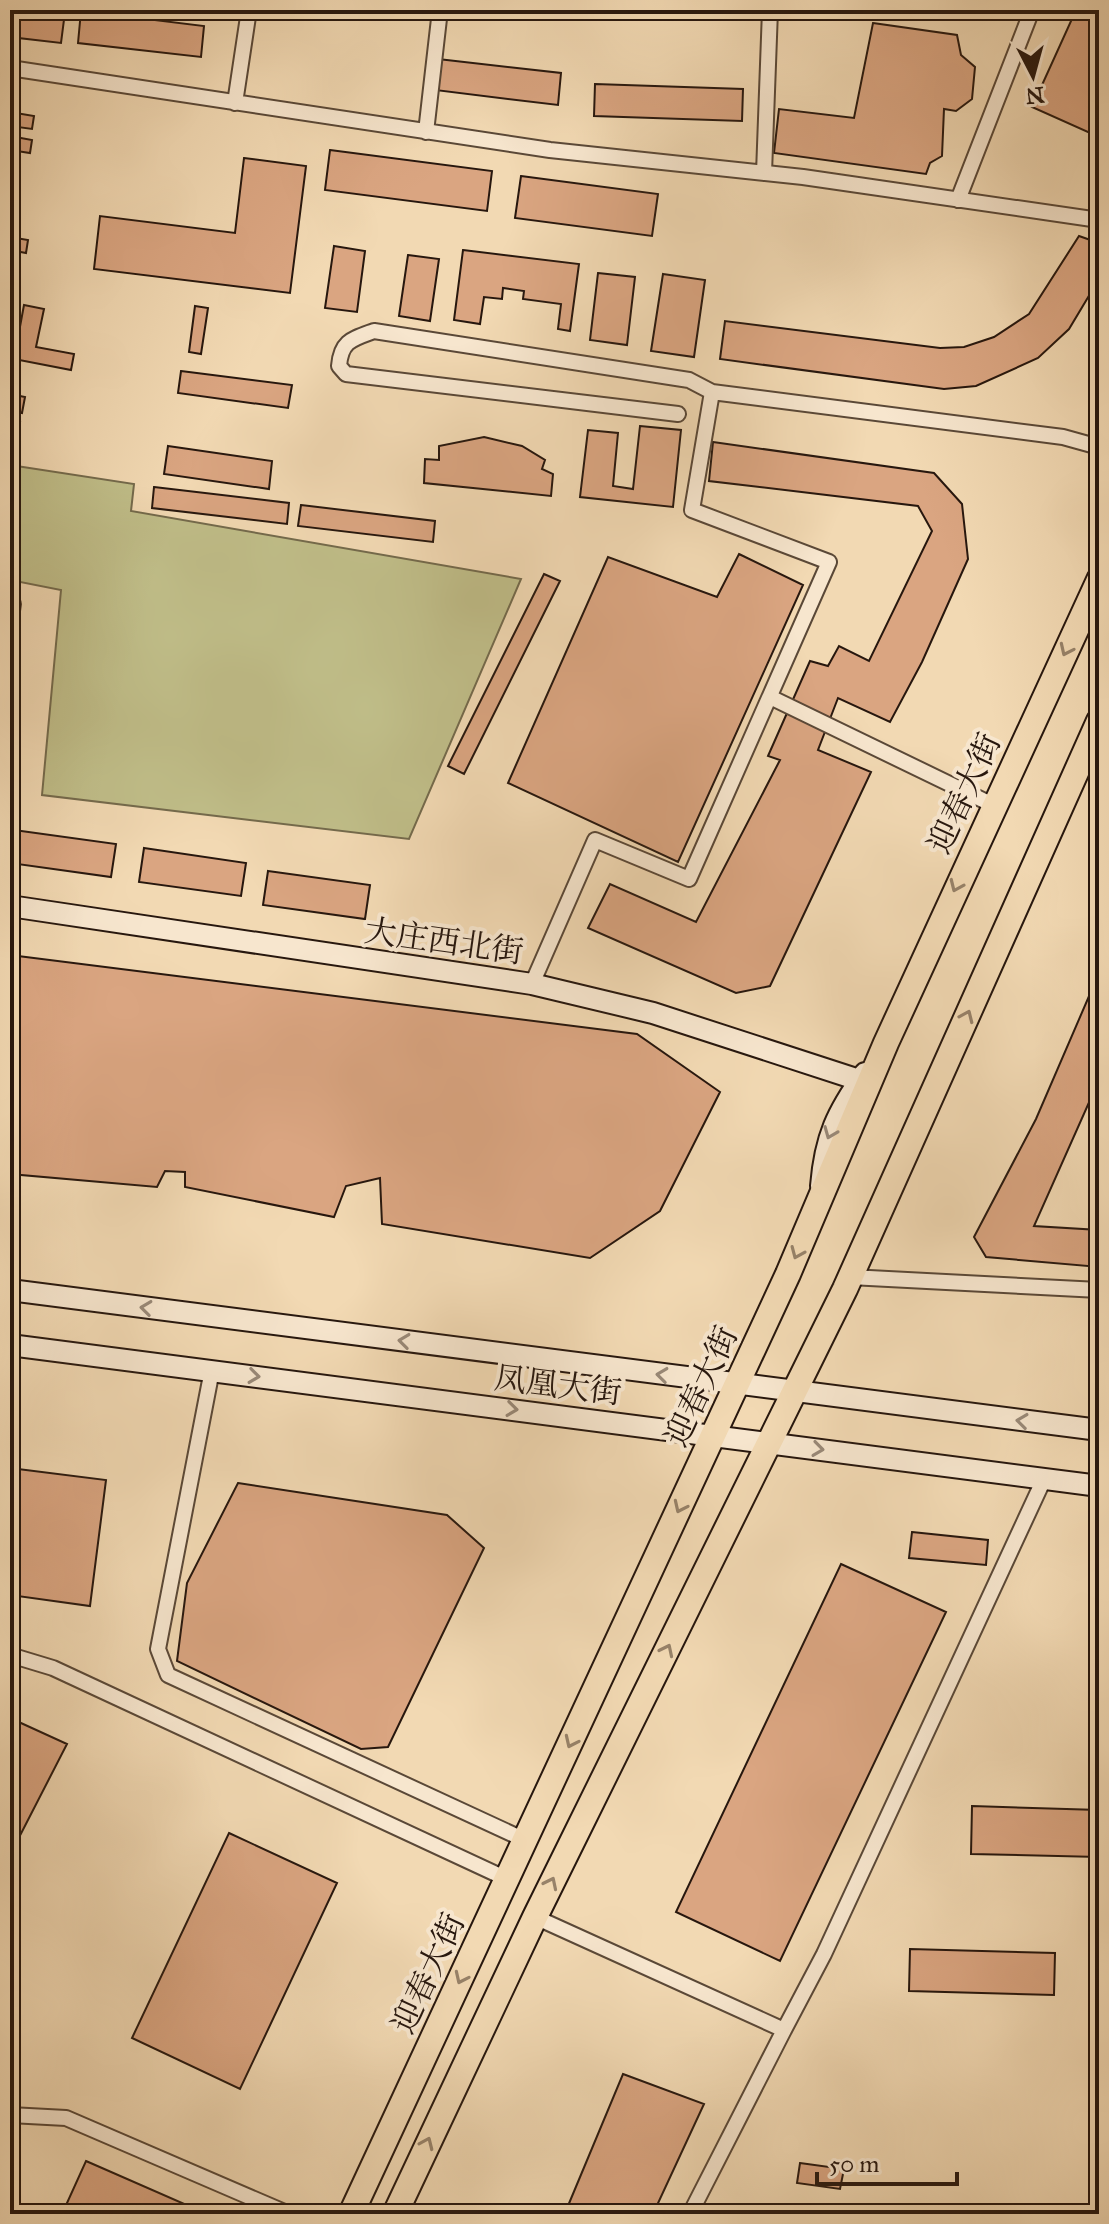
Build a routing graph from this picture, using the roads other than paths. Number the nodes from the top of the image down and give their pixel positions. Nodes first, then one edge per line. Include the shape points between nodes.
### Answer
1 (249, 10) edge
2 (440, 10) edge
3 (770, 10) edge
4 (1032, 10) edge
5 (10, 68) edge
6 (235, 103) junction
7 (426, 132) junction
8 (764, 173) junction
9 (958, 200) junction
10 (1099, 220) edge
11 (712, 392) junction
12 (678, 414) dead end
13 (1099, 447) edge
14 (1099, 580) edge
15 (10, 603) edge
16 (10, 624) edge
17 (770, 697) junction
18 (1099, 721) edge
19 (1090, 767) edge
20 (993, 805) junction
21 (10, 906) edge
22 (532, 984) junction
23 (886, 1043) junction
24 (859, 1080) junction
25 (820, 1200) junction
26 (850, 1277) junction
27 (10, 1290) edge
28 (1099, 1290) edge
29 (10, 1345) edge
30 (212, 1370) junction
31 (737, 1384) junction
32 (795, 1392) junction
33 (1099, 1430) edge
34 (713, 1436) junction
35 (769, 1443) junction
36 (1044, 1479) junction
37 (1099, 1486) edge
38 (10, 1655) edge
39 (525, 1840) junction
40 (507, 1879) junction
41 (535, 1917) junction
42 (784, 2030) junction
43 (10, 2115) edge
44 (289, 2214) edge
45 (351, 2214) edge
46 (395, 2214) edge
47 (690, 2214) edge

1 - 6 street
2 - 7 street
3 - 8 street
4 - 9 street
5 - 6 street
6 - 7 street
7 - 8 street
8 - 9 street
9 - 10 street
11 - 12 street via 689,380 374,331 346,342 341,350 339,366 346,374
11 - 13 street via 1048,434
11 - 17 street via 692,510 829,562
14 -> 20 main road, 迎春大街
15 - 16 street
17 - 20 street
17 - 22 street via 689,879 595,840
18 - 19 main road
26 -> 19 main road
20 -> 23 main road, 迎春大街
21 - 22 main road, 大庄西北街
22 - 24 main road, 大庄西北街 via 653,1013
23 - 24 main road
23 - 25 main road, 迎春大街
24 -> 25 main road via 842,1104 825,1146
25 -> 31 main road, 迎春大街
26 - 28 street
26 - 32 main road
31 -> 27 main road, 凤凰大街
29 - 30 main road, 凤凰大街
30 -> 34 main road, 凤凰大街
30 - 39 street via 158,1649 168,1675
31 - 32 main road, 凤凰大街
31 - 34 main road, 迎春大街
33 -> 32 main road, 凤凰大街
32 - 35 main road
34 - 35 main road, 凤凰大街
34 -> 39 main road, 迎春大街
35 -> 36 main road, 凤凰大街
41 -> 35 main road
36 - 37 main road, 凤凰大街
36 - 42 street
38 - 40 street via 53,1668
39 - 40 main road, 迎春大街
40 -> 45 main road, 迎春大街
41 - 42 street
46 -> 41 main road
42 - 47 street
43 - 44 street via 66,2118

